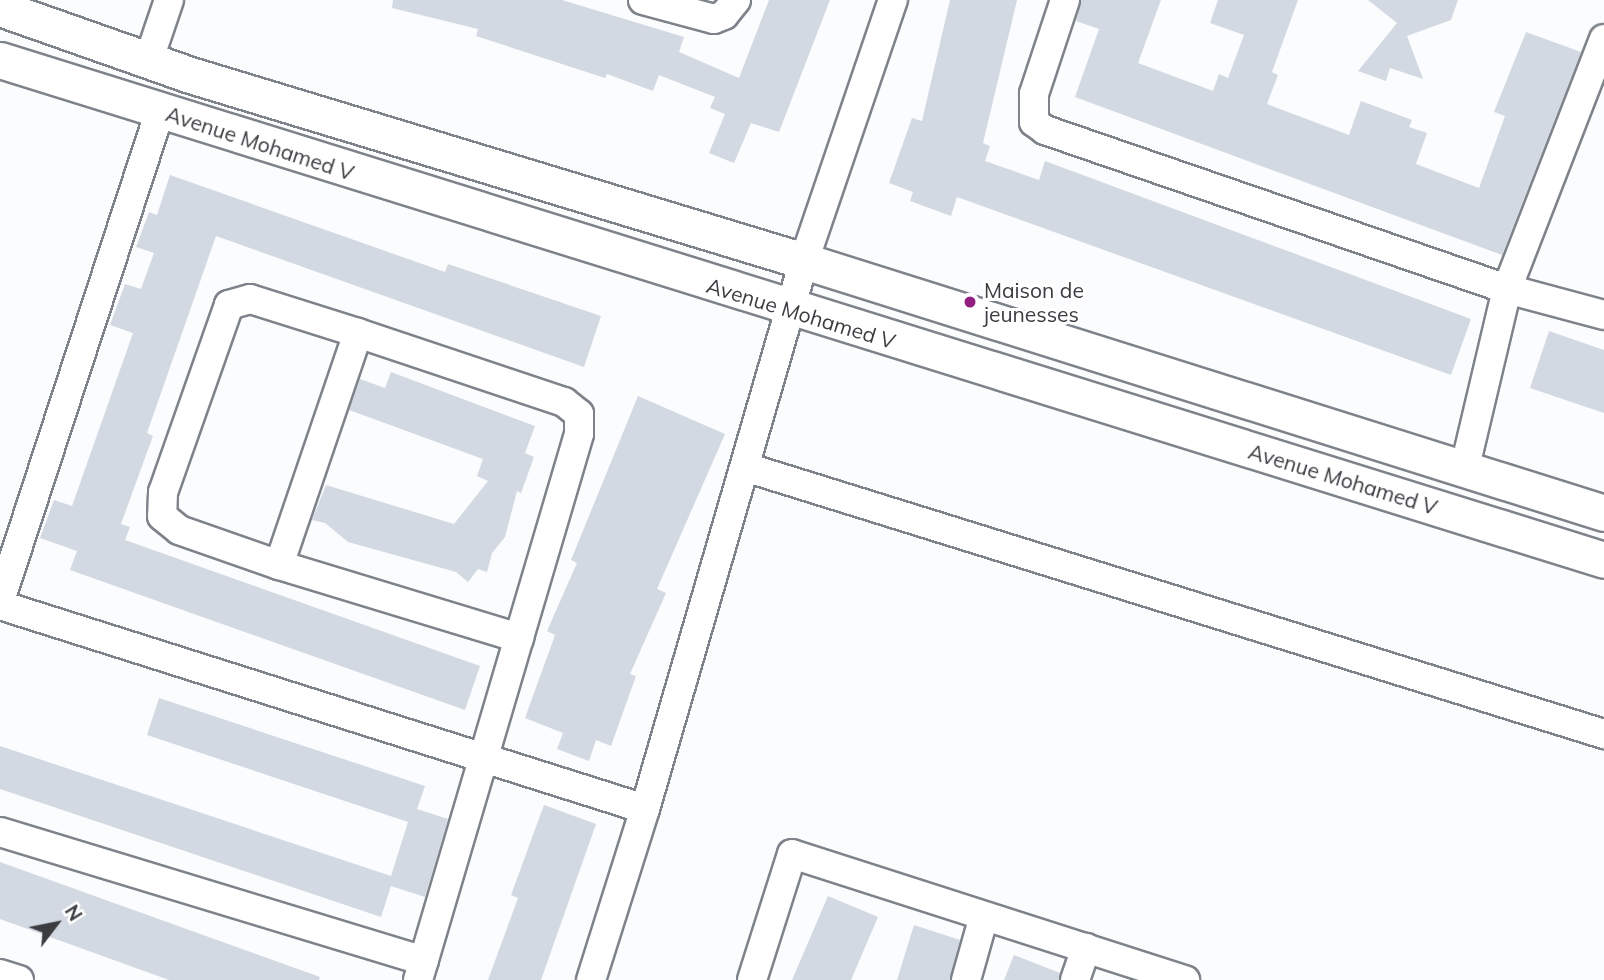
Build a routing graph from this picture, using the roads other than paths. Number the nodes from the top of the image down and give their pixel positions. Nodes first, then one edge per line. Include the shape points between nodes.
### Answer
1 (169, 0) edge
2 (643, 0) edge
3 (736, 0) edge
4 (893, 0) edge
5 (1065, 0) edge
6 (0, 8) edge
7 (1604, 39) edge
8 (149, 59) junction
9 (0, 61) edge
10 (160, 111) junction
11 (804, 261) junction
12 (1507, 289) junction
13 (790, 309) junction
14 (1604, 315) edge
15 (358, 333) junction
16 (745, 467) junction
17 (1464, 471) junction
18 (1604, 513) edge
19 (1604, 560) edge
20 (279, 565) junction
21 (0, 603) edge
22 (519, 638) junction
23 (1604, 734) edge
24 (484, 756) junction
25 (645, 809) junction
26 (0, 832) edge
27 (984, 916) junction
28 (1086, 948) junction
29 (421, 970) edge
30 (0, 974) edge
31 (19, 980) edge
32 (591, 980) edge
33 (752, 980) edge
34 (966, 980) edge
35 (1076, 980) edge
36 (1185, 980) edge

1 - 8 street
2 - 3 street via 714,19 724,15
4 - 11 street
5 - 12 street via 1034,94 1034,122 1045,130
6 - 8 street, Avenue Mohamed V
7 - 12 street
8 - 11 street, Avenue Mohamed V
9 - 10 street, Avenue Mohamed V
10 - 13 street, Avenue Mohamed V
10 - 21 street
11 - 13 street
11 - 17 street, Avenue Mohamed V
12 - 14 street
12 - 17 street
13 - 16 street
13 - 19 street, Avenue Mohamed V
15 - 20 street
15 - 20 street via 250,299 229,305 168,479 161,505 169,524
15 - 22 street via 564,402 579,414 579,434
16 - 23 street
16 - 25 street
17 - 18 street, Avenue Mohamed V
20 - 22 street
21 - 24 street
22 - 24 street
24 - 25 street
24 - 29 street
25 - 32 street
26 - 29 street
27 - 28 street
27 - 33 street via 792,854
27 - 34 street
28 - 35 street
28 - 36 street
30 - 31 street

